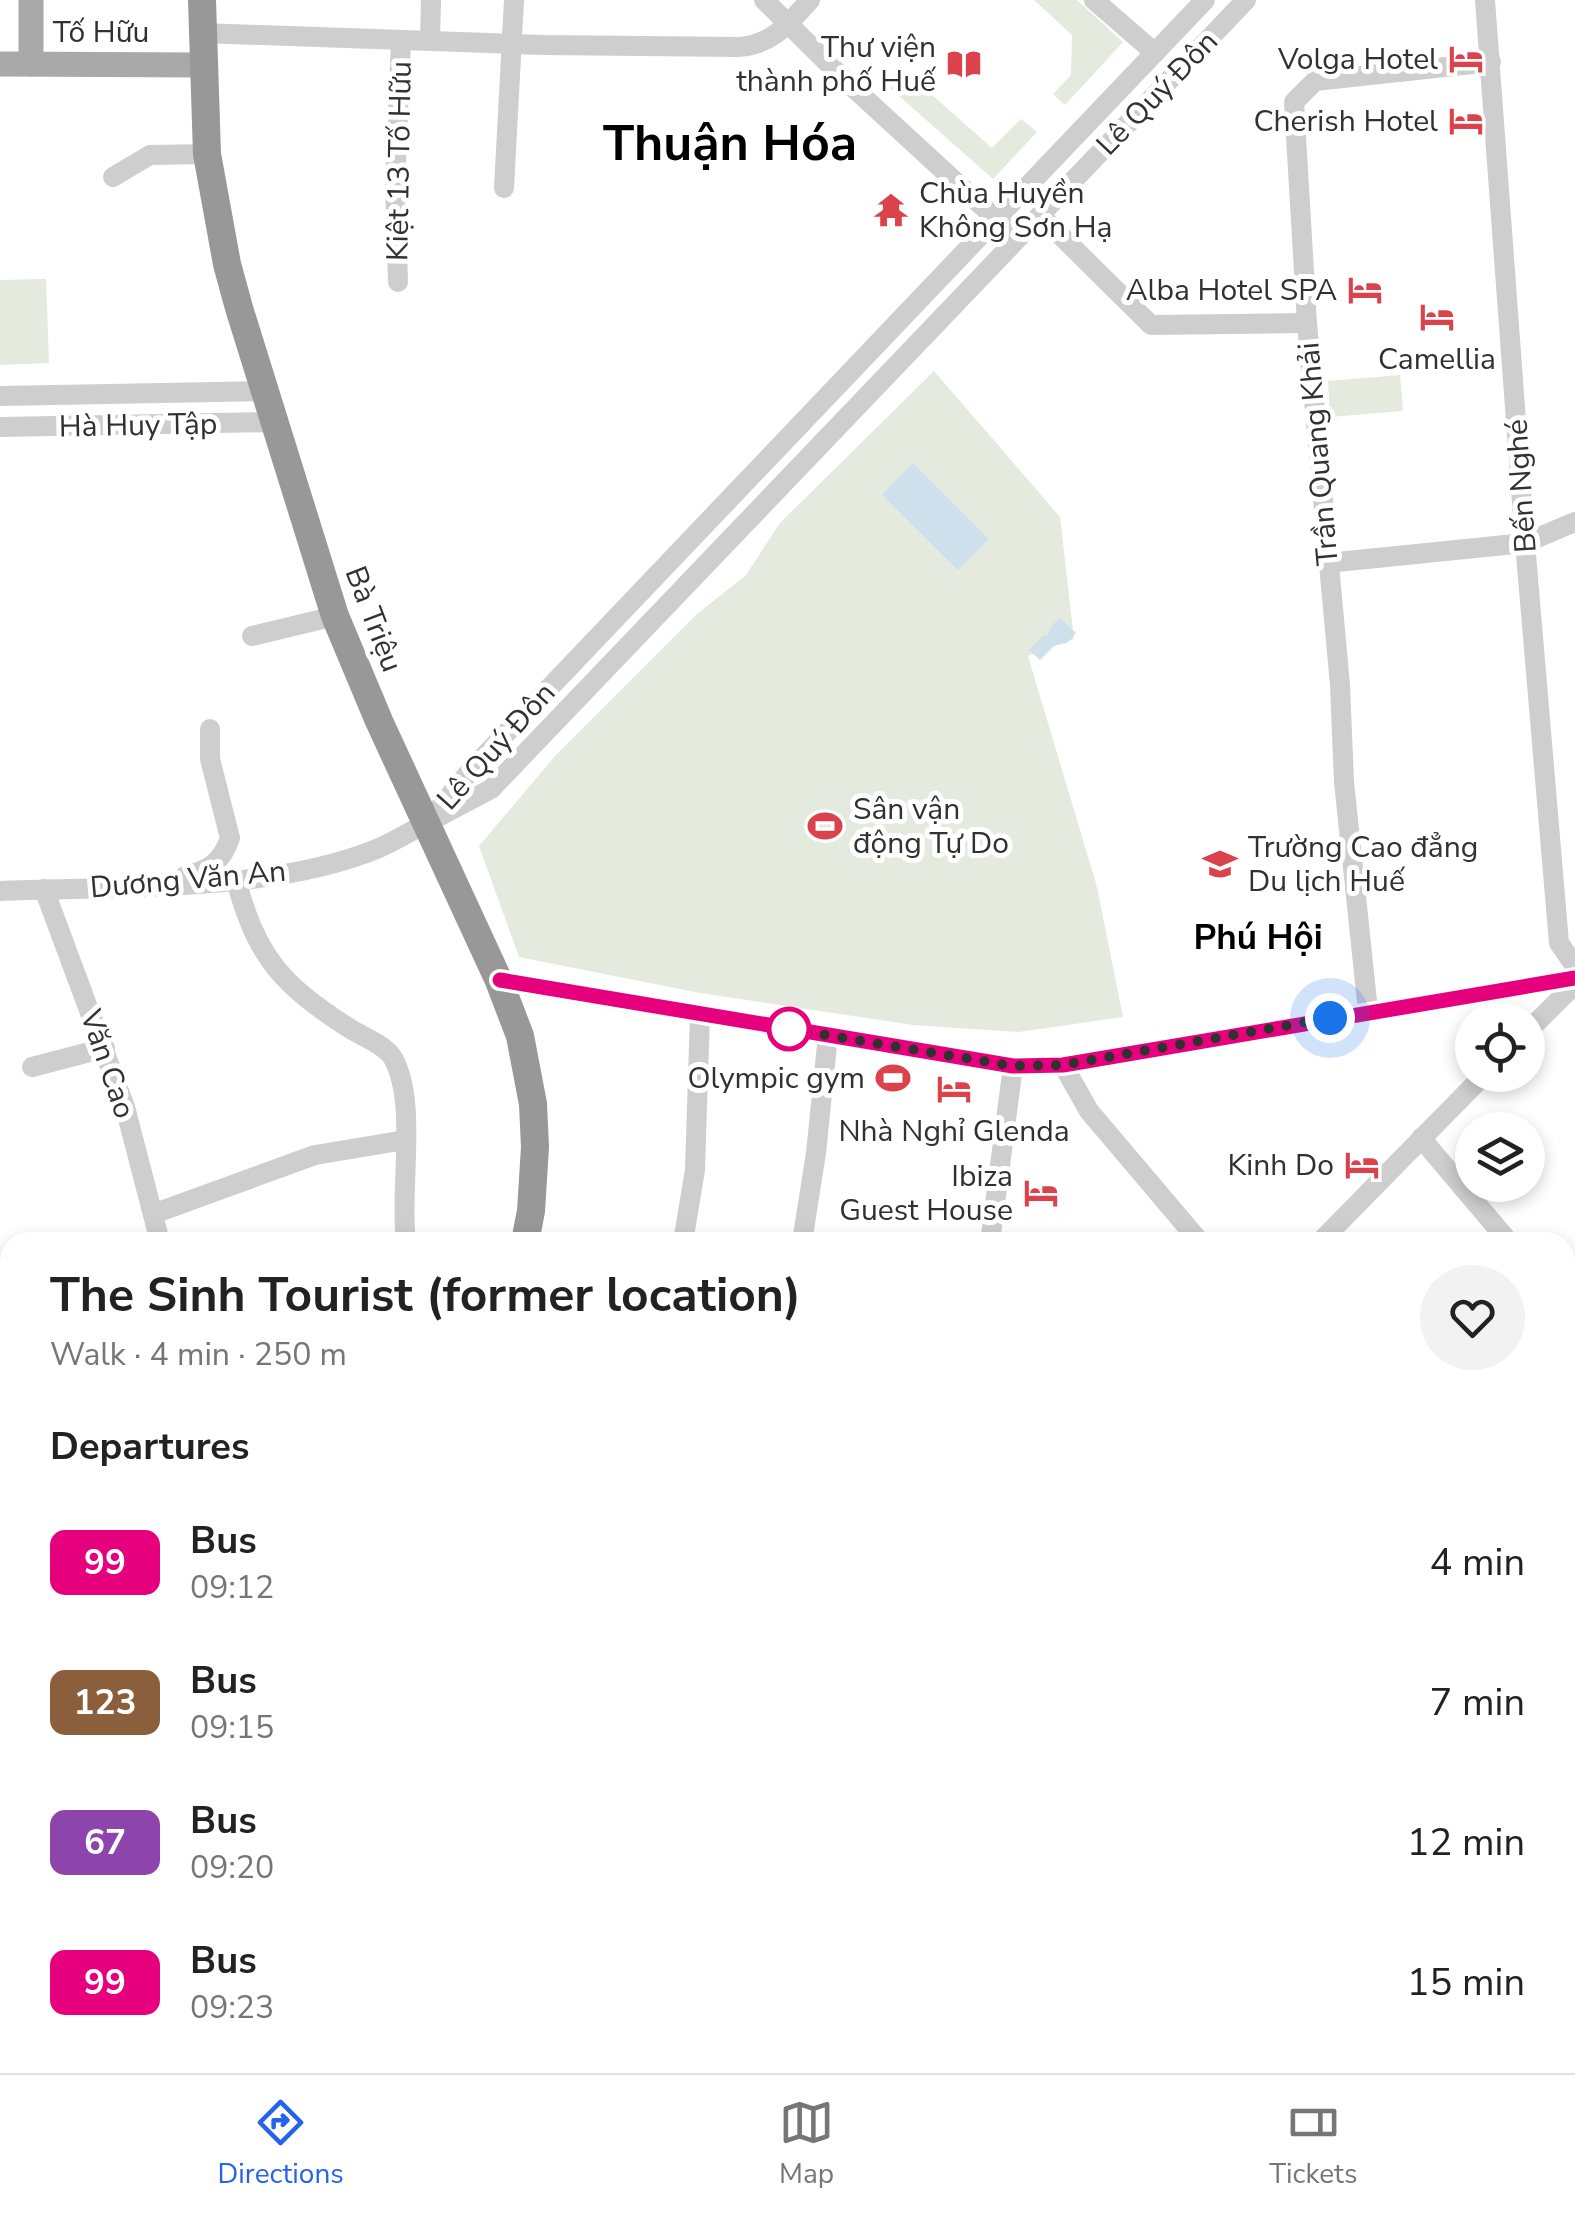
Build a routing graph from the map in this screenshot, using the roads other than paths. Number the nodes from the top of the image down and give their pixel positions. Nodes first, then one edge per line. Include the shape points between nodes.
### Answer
1 (32, 0) edge
2 (202, 0) edge
3 (431, 0) edge
4 (514, 0) edge
5 (764, 0) edge
6 (810, 0) edge
7 (1094, 0) edge
8 (1205, 0) edge
9 (1246, 0) edge
10 (1485, 0) edge
11 (788, 24) junction
12 (202, 33) junction
13 (401, 40) junction
14 (430, 41) junction
15 (512, 44) junction
16 (1155, 53) junction
17 (1491, 62) junction
18 (0, 64) edge
19 (31, 64) junction
20 (202, 65) junction
21 (207, 154) junction
22 (113, 177) dead end
23 (504, 188) dead end
24 (1040, 215) junction
25 (996, 219) junction
26 (1018, 238) junction
27 (398, 282) dead end
28 (1306, 323) junction
29 (266, 391) junction
30 (0, 396) edge
31 (276, 422) junction
32 (0, 427) edge
33 (1575, 522) edge
34 (695, 534) junction
35 (1525, 544) junction
36 (717, 554) junction
37 (1328, 562) junction
38 (336, 616) junction
39 (252, 636) dead end
40 (210, 729) dead end
41 (427, 823) junction
42 (236, 879) junction
43 (159, 884) junction
44 (44, 889) junction
45 (0, 891) edge
46 (1575, 966) edge
47 (500, 980) junction
48 (1575, 981) edge
49 (1368, 1011) junction
50 (1545, 1013) edge
51 (700, 1014) junction
52 (828, 1035) junction
53 (105, 1048) junction
54 (1063, 1065) junction
55 (1013, 1066) junction
56 (32, 1067) dead end
57 (1467, 1092) edge
58 (1421, 1138) junction
59 (404, 1140) junction
60 (153, 1214) junction
61 (158, 1232) edge
62 (406, 1232) edge
63 (527, 1232) edge
64 (685, 1232) edge
65 (804, 1232) edge
66 (991, 1232) edge
67 (1192, 1232) edge
68 (1330, 1232) edge
69 (1501, 1232) edge

1 - 19 main road
2 - 12 highway, Bà Triệu
3 - 14 street
4 - 15 street
5 - 11 street
6 - 11 street
7 - 16 street
8 - 16 street, Lê Quý Đôn
9 - 24 street, Lê Quý Đôn
10 - 17 street, Bến Nghé
11 - 15 street via 750,46
11 - 25 street
12 - 13 street
12 - 20 highway, Bà Triệu
13 - 14 street
13 - 27 street, Kiệt 13 Tố Hữu
14 - 15 street
15 - 23 street
16 - 25 street, Lê Quý Đôn
17 - 28 street, Trần Quang Khải via 1314,81 1294,102
17 - 35 street, Bến Nghé
18 - 19 main road, Tố Hữu
19 - 20 main road, Tố Hữu
20 - 21 highway, Bà Triệu
21 - 22 street via 150,155
21 - 29 highway, Bà Triệu via 227,264
24 - 26 street, Lê Quý Đôn
24 - 28 street via 1151,325
25 - 26 street
25 - 34 street, Lê Quý Đôn
26 - 36 street, Lê Quý Đôn
28 - 37 street, Trần Quang Khải
29 - 30 street, Hà Huy Tập
29 - 31 highway, Bà Triệu
31 - 32 street, Hà Huy Tập
31 - 38 highway, Bà Triệu
33 - 35 street
34 - 36 street
34 - 41 street, Lê Quý Đôn
35 - 37 street
35 - 46 street, Bến Nghé via 1559,943
36 - 41 street, Lê Quý Đôn via 491,790
37 - 49 street, Trần Quang Khải
38 - 39 street
38 - 41 highway, Bà Triệu
40 - 43 street via 210,759 230,838 204,871
41 - 42 street, Dương Văn An via 329,863
41 - 47 highway, Bà Triệu
42 - 43 street, Dương Văn An
42 - 59 street via 265,958 309,1002 391,1054 402,1087
43 - 44 street, Dương Văn An
44 - 45 street, Dương Văn An
44 - 53 street, Văn Cao
47 - 51 street
47 - 63 highway, Bà Triệu via 533,1104
48 - 49 street
48 - 50 street
49 - 54 street
51 - 52 street
51 - 64 street via 695,1170
52 - 55 street
52 - 65 street
53 - 56 street
53 - 60 street, Văn Cao
54 - 55 street
54 - 67 street via 1089,1111
55 - 66 street
57 - 58 street
58 - 68 street
58 - 69 street
59 - 60 street via 315,1155
59 - 62 street
60 - 61 street, Văn Cao

